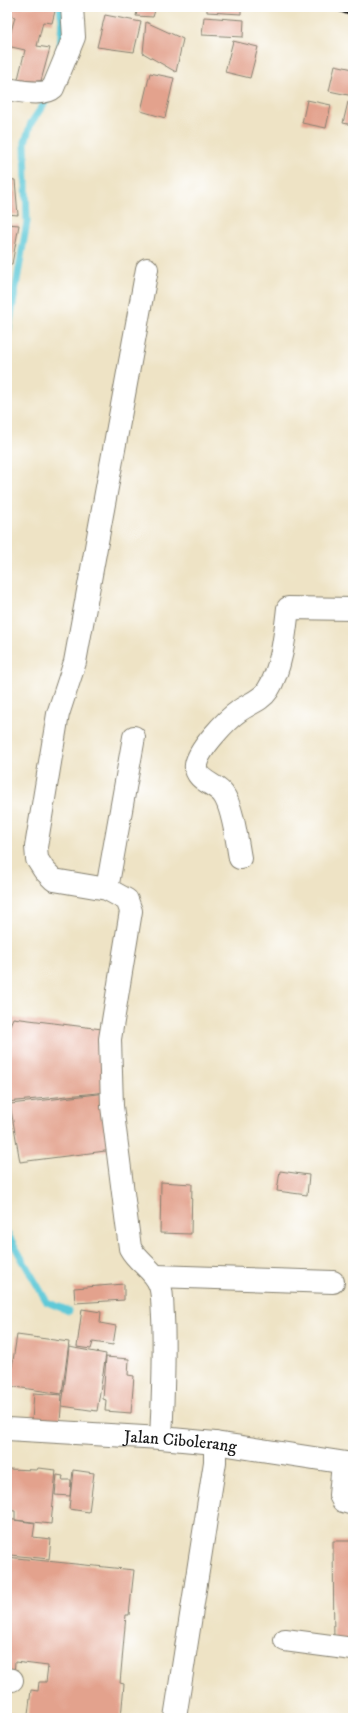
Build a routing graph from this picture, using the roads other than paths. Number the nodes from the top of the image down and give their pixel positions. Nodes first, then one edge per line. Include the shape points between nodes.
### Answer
1 (72, 7) edge
2 (7, 89) edge
3 (147, 269) dead end
4 (353, 610) edge
5 (134, 737) dead end
6 (240, 858) dead end
7 (107, 889) junction
8 (156, 1276) junction
9 (333, 1282) dead end
10 (7, 1429) edge
11 (160, 1438) junction
12 (215, 1443) junction
13 (348, 1464) edge
14 (353, 1504) edge
15 (285, 1640) dead end
16 (353, 1649) edge
17 (175, 1718) edge

1 - 2 street via 74,37 57,79 45,92
3 - 7 street via 75,662 58,714 36,846 37,859 54,880
4 - 6 street via 288,608 284,641 268,692 239,710 220,726 196,765 197,774 215,785 224,795 231,813
5 - 7 street
7 - 8 street via 127,900 131,911 110,1039 112,1106 118,1159 130,1248 134,1256
8 - 9 street
8 - 11 street via 160,1286 164,1336
10 - 11 street, Jalan Cibolerang
11 - 12 street, Jalan Cibolerang
12 - 13 street, Jalan Cibolerang
12 - 17 street via 215,1462
13 - 14 street via 340,1494 343,1501
15 - 16 street

